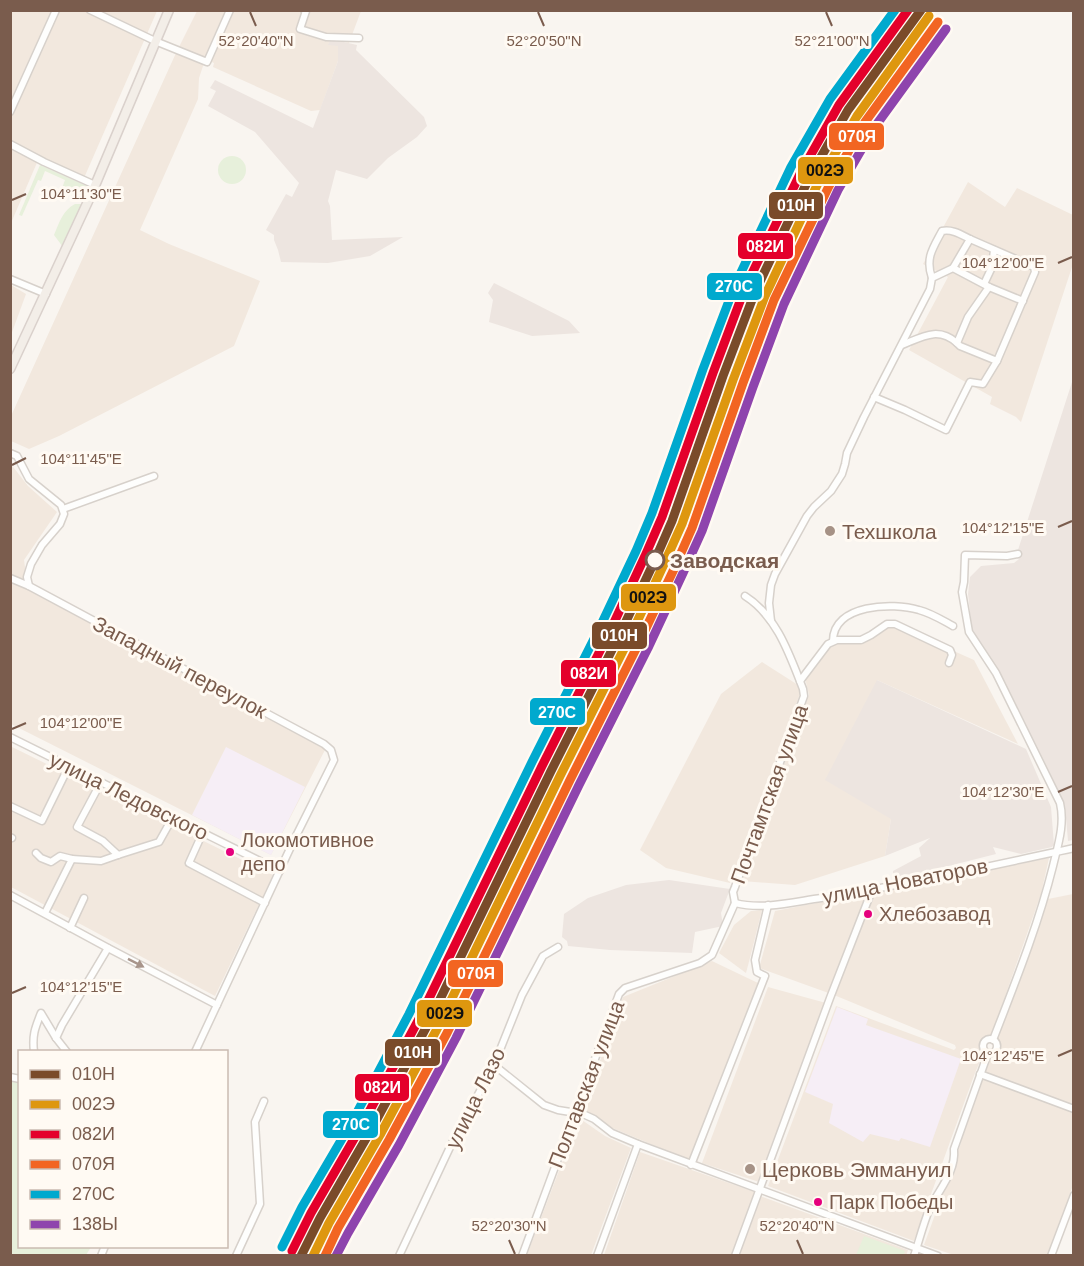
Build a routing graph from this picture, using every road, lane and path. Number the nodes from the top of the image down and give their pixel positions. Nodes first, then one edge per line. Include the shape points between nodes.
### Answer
1 (56, 10) edge
2 (90, 10) edge
3 (169, 10) edge
4 (230, 10) edge
5 (304, 10) edge
6 (359, 38) dead end
7 (155, 41) junction
8 (10, 112) edge
9 (10, 144) edge
10 (95, 185) junction
11 (970, 239) junction
12 (994, 250) junction
13 (953, 268) junction
14 (932, 278) junction
15 (10, 279) edge
16 (987, 286) junction
17 (46, 294) junction
18 (1023, 301) junction
19 (957, 343) junction
20 (902, 346) junction
21 (997, 360) junction
22 (10, 369) edge
23 (874, 397) junction
24 (10, 453) edge
25 (154, 476) dead end
26 (63, 509) junction
27 (1018, 554) dead end
28 (10, 578) edge
29 (29, 586) junction
30 (745, 596) dead end
31 (771, 621) junction
32 (953, 626) dead end
33 (833, 641) junction
34 (949, 663) dead end
35 (800, 681) junction
36 (10, 737) edge
37 (69, 766) junction
38 (101, 782) junction
39 (10, 806) edge
40 (172, 817) junction
41 (203, 832) junction
42 (1074, 848) edge
43 (1056, 851) junction
44 (36, 853) dead end
45 (118, 855) junction
46 (72, 859) junction
47 (280, 871) junction
48 (873, 890) junction
49 (10, 895) edge
50 (84, 898) dead end
51 (265, 903) junction
52 (735, 903) junction
53 (768, 905) junction
54 (45, 913) junction
55 (70, 928) junction
56 (558, 947) dead end
57 (108, 948) junction
58 (217, 1005) junction
59 (56, 1038) junction
60 (34, 1050) edge
61 (65, 1050) edge
62 (196, 1050) edge
63 (494, 1065) junction
64 (980, 1074) junction
65 (264, 1101) dead end
66 (1074, 1109) edge
67 (575, 1112) junction
68 (638, 1144) junction
69 (691, 1165) junction
70 (759, 1189) junction
71 (1074, 1195) edge
72 (916, 1248) junction
73 (236, 1256) edge
74 (399, 1256) edge
75 (522, 1256) edge
76 (597, 1256) edge
77 (735, 1256) edge
78 (914, 1256) edge
79 (938, 1256) edge
80 (1051, 1256) edge

1 - 8 street
2 - 7 street
3 - 7 main road
4 - 7 street via 207,62
5 - 6 street via 300,29 326,37
7 - 10 main road
9 - 10 street
10 - 17 main road
11 - 12 street
11 - 13 street
11 - 14 street via 951,230 942,231 928,262
12 - 16 street
12 - 18 street via 1034,267
13 - 14 street
13 - 16 street
14 - 20 street
15 - 17 street
16 - 18 street
16 - 19 street
17 - 22 main road
18 - 21 street
19 - 20 street via 938,333
19 - 21 street
20 - 23 street
21 - 23 street via 983,384 970,382 946,430
23 - 31 street via 847,453 842,474 807,516 775,574 769,603
24 - 26 street via 17,456 30,479
25 - 26 street
26 - 29 street via 60,524 31,564
27 - 43 street via 965,555 962,592 969,632 996,673 1060,803
28 - 29 street, Западный переулок
29 - 47 street, Западный переулок via 331,750 334,760
30 - 31 street, Почтамтская улица
31 - 35 street, Почтамтская улица
32 - 33 street via 920,610 874,607 840,621
33 - 34 street via 861,640 884,625 895,624 950,650
33 - 35 street
35 - 52 street, Почтамтская улица via 804,696 733,892
36 - 37 street, улица Ледовского
37 - 38 street, улица Ледовского
37 - 39 street via 42,821
38 - 40 street, улица Ледовского
38 - 45 street via 77,827 103,841
40 - 41 street, улица Ледовского
40 - 45 street via 159,842
41 - 47 street, улица Ледовского
41 - 51 street via 189,863
42 - 43 street, улица Новаторов
43 - 48 street, улица Новаторов
43 - 64 street via 1046,895 993,1040 997,1049 988,1053
44 - 46 street via 51,862 60,856
45 - 46 street via 101,861
46 - 54 street
47 - 51 street
48 - 53 street, улица Новаторов
48 - 70 street
49 - 54 street
50 - 55 street
51 - 58 street
52 - 53 street, улица Новаторов
52 - 67 street, Полтавская улица via 712,955 700,963 625,988 619,994
53 - 69 street, Почтамтская улица via 755,960 757,972 765,976
54 - 55 street
55 - 57 street
56 - 63 street, улица Лазо via 543,956 522,995
57 -> 58 street
57 - 59 street
58 - 62 street
59 - 60 street via 41,1012 33,1030
59 - 61 street
63 - 67 street via 544,1106
63 - 74 street, улица Лазо
64 - 66 street
64 - 72 street via 950,1170 929,1210
65 - 73 street via 255,1122 260,1204
67 - 68 street
67 - 75 street, Полтавская улица
68 - 69 street
68 - 76 street
69 - 70 street
70 - 72 street
70 - 77 street
71 - 80 street
72 - 78 street
72 - 79 street

